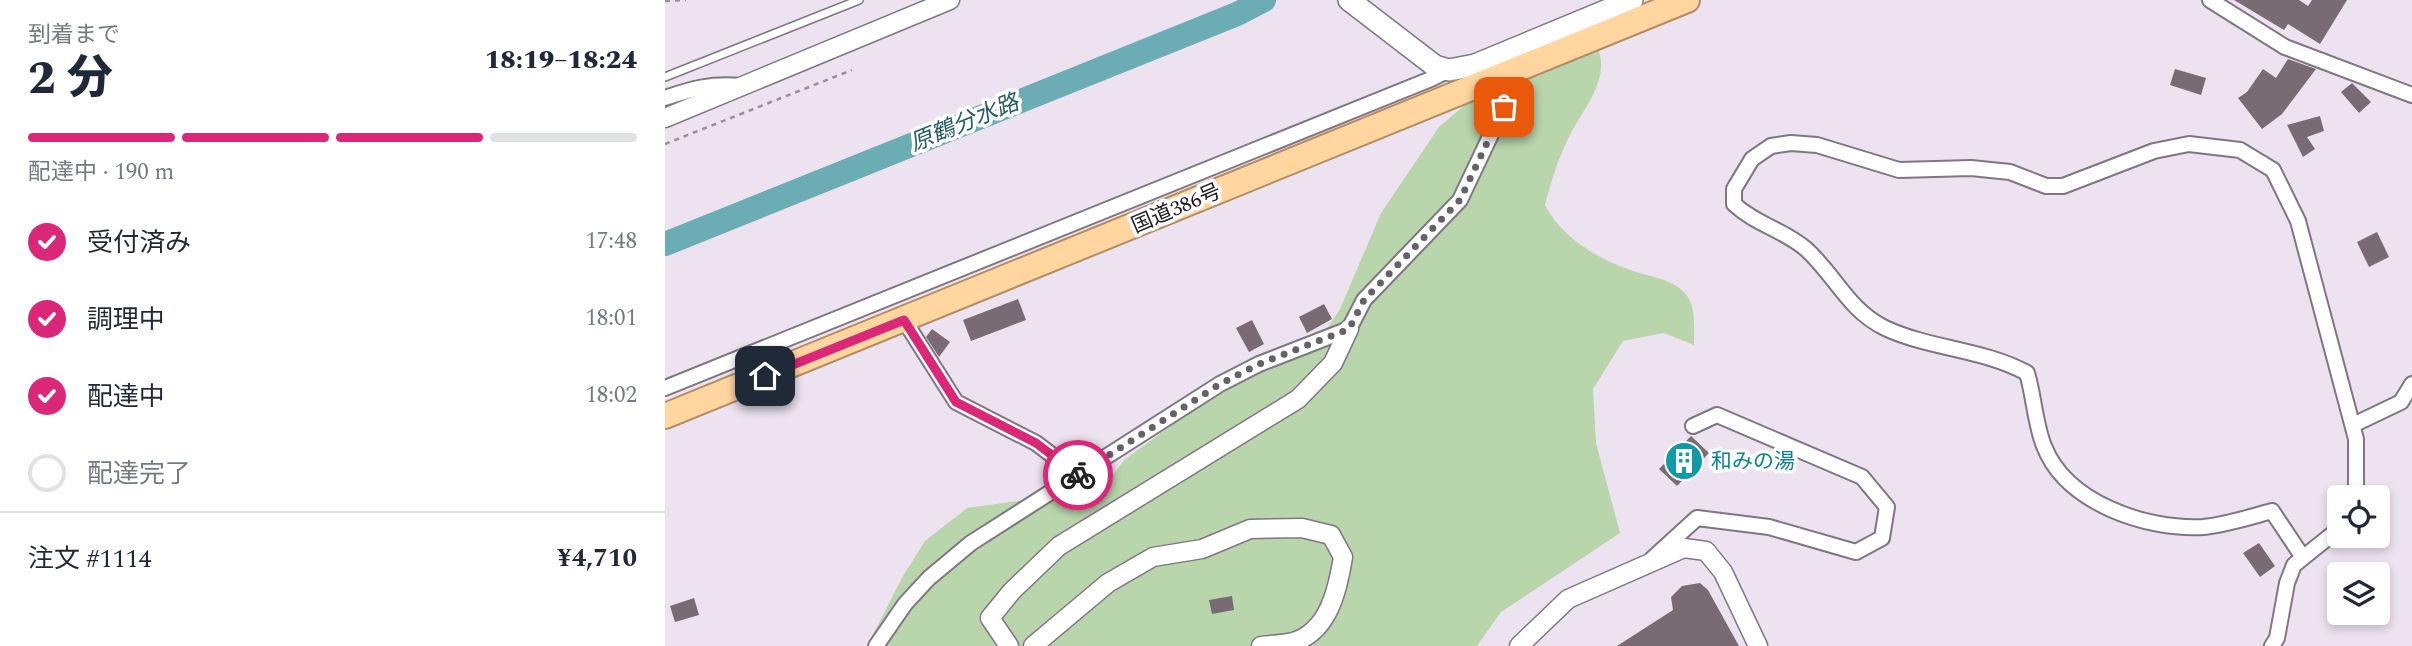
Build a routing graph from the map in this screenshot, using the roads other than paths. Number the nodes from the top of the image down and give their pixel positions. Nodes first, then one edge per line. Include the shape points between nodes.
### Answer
1 (859, 0) edge
2 (950, 0) edge
3 (1349, 0) edge
4 (1632, 0) edge
5 (1687, 0) edge
6 (2210, 0) edge
7 (1442, 68) junction
8 (1506, 71) junction
9 (665, 77) edge
10 (740, 86) junction
11 (2412, 95) edge
12 (665, 98) edge
13 (665, 118) edge
14 (904, 320) junction
15 (1349, 329) junction
16 (2412, 384) edge
17 (665, 388) edge
18 (665, 416) edge
19 (2353, 425) junction
20 (1693, 426) dead end
21 (1078, 475) junction
22 (2357, 485) edge
23 (2327, 538) edge
24 (2302, 556) junction
25 (1646, 565) junction
26 (876, 646) edge
27 (1009, 646) edge
28 (1033, 646) edge
29 (1261, 646) edge
30 (1519, 646) edge
31 (1758, 646) edge
32 (2272, 646) edge

1 - 9 lane
2 - 10 street
3 - 7 main road
4 - 7 main road via 1475,65
5 - 8 highway, 国道386号
6 - 11 street via 2284,47
7 - 17 street via 1431,79
8 - 14 highway, 国道386号
8 - 15 street via 1511,86 1504,107 1460,200 1364,300
10 - 12 street via 719,83
10 - 13 street
14 - 18 highway, 国道386号
14 - 21 street via 956,402 1036,443
15 - 21 street via 1220,384
15 - 27 street via 1333,363 1298,399 1059,546 990,618
16 - 19 street via 2401,401
19 - 22 street
19 - 24 street via 2298,221 2273,170 2240,150 2189,144 2117,163 2063,186 2046,186 2010,173 1971,168 1899,170 1817,145 1791,143 1772,146 1752,159 1734,189 1734,204 1744,214 1806,250 1864,316 1887,329 2008,362 2027,373 2043,445 2059,473 2075,488 2131,517 2175,525 2206,527 2272,512
20 - 25 street via 1717,415 1862,477 1887,507 1882,538 1856,552 1769,527 1697,518
21 - 26 street via 971,543 929,578
23 - 24 street
24 - 32 street via 2287,583
25 - 30 street via 1567,599
25 - 31 street via 1684,548 1706,551 1723,572
28 - 29 street via 1108,583 1153,557 1202,549 1250,529 1302,528 1331,535 1343,557 1338,587 1323,621 1296,641

